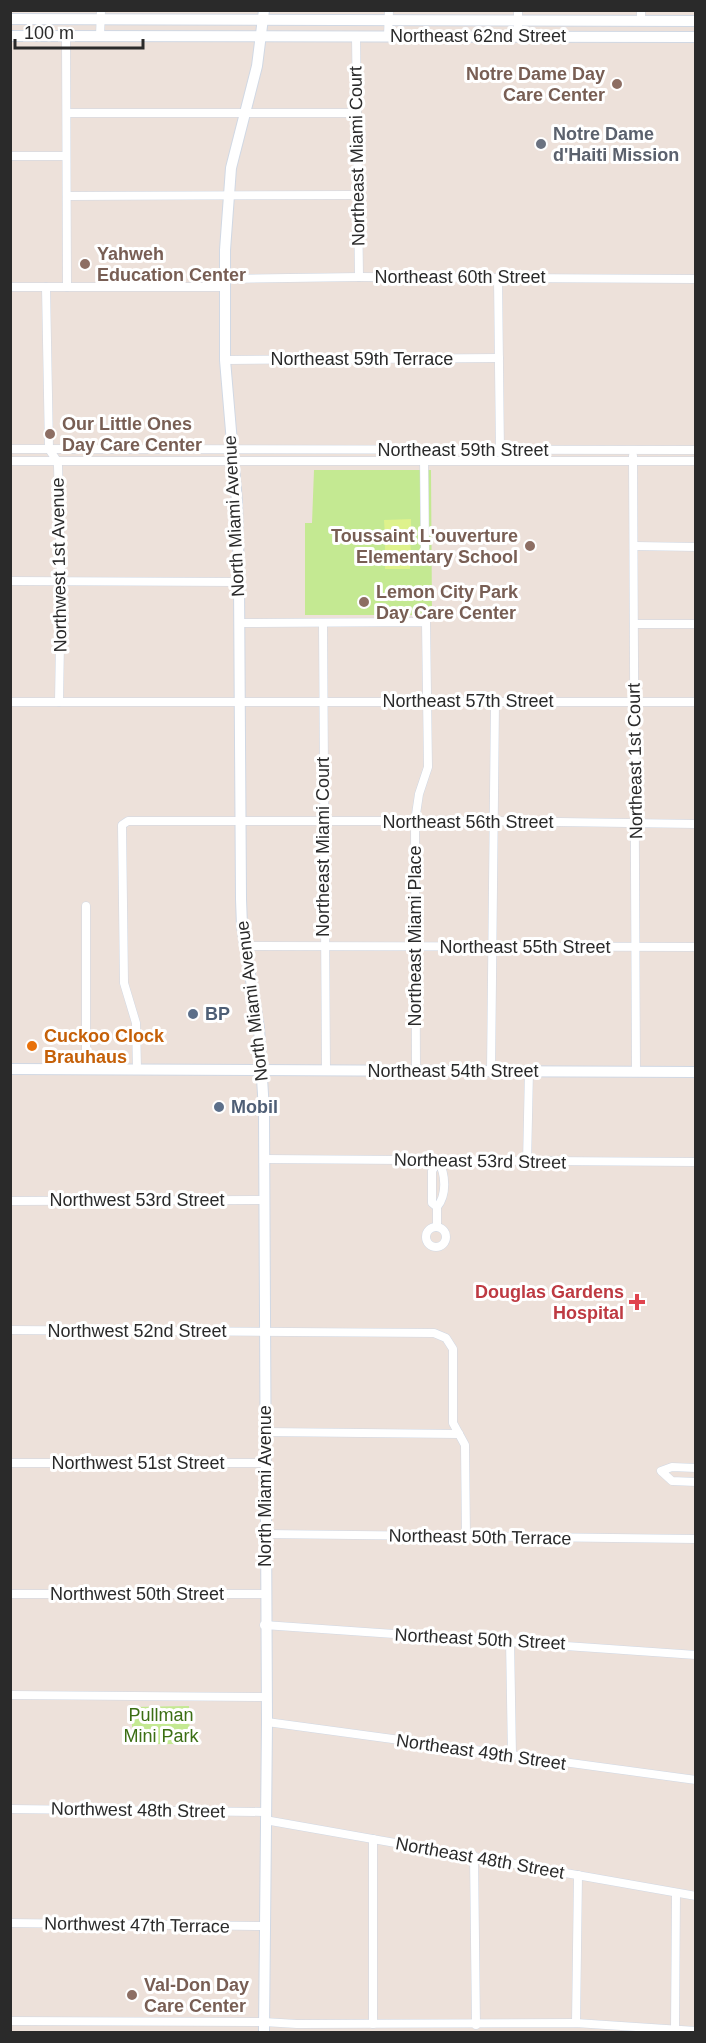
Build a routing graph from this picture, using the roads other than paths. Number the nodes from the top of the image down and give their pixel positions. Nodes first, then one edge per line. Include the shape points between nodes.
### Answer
1 (38, 15) edge
2 (101, 15) edge
3 (210, 15) edge
4 (263, 15) edge
5 (389, 15) edge
6 (518, 15) edge
7 (641, 15) edge
8 (10, 19) edge
9 (696, 21) edge
10 (10, 36) edge
11 (66, 36) junction
12 (100, 36) junction
13 (261, 36) junction
14 (356, 36) junction
15 (388, 36) junction
16 (518, 36) junction
17 (693, 37) edge
18 (66, 113) junction
19 (356, 113) junction
20 (245, 114) junction
21 (10, 156) edge
22 (66, 156) junction
23 (227, 195) junction
24 (357, 195) junction
25 (67, 196) junction
26 (359, 277) junction
27 (498, 278) junction
28 (696, 279) edge
29 (224, 283) junction
30 (10, 287) edge
31 (46, 287) junction
32 (67, 287) junction
33 (500, 358) junction
34 (225, 360) junction
35 (10, 449) edge
36 (49, 449) junction
37 (423, 450) junction
38 (500, 450) junction
39 (633, 450) junction
40 (696, 450) edge
41 (232, 455) junction
42 (57, 460) junction
43 (10, 461) edge
44 (423, 461) junction
45 (500, 461) junction
46 (633, 461) junction
47 (696, 461) edge
48 (635, 546) junction
49 (696, 547) edge
50 (425, 551) dead end
51 (61, 580) junction
52 (10, 581) edge
53 (239, 582) junction
54 (240, 623) junction
55 (323, 623) junction
56 (634, 624) junction
57 (696, 624) edge
58 (322, 701) junction
59 (634, 701) junction
60 (10, 702) edge
61 (59, 702) junction
62 (241, 702) junction
63 (427, 702) junction
64 (495, 702) junction
65 (696, 702) edge
66 (241, 821) junction
67 (494, 821) junction
68 (324, 822) junction
69 (415, 822) junction
70 (637, 824) junction
71 (696, 824) edge
72 (86, 906) dead end
73 (246, 946) junction
74 (324, 946) junction
75 (414, 947) junction
76 (494, 947) junction
77 (635, 947) junction
78 (696, 947) edge
79 (10, 1069) edge
80 (86, 1069) junction
81 (137, 1069) junction
82 (262, 1070) junction
83 (326, 1070) junction
84 (416, 1071) junction
85 (491, 1071) junction
86 (529, 1071) junction
87 (636, 1072) junction
88 (696, 1072) edge
89 (264, 1159) junction
90 (438, 1161) junction
91 (696, 1162) edge
92 (527, 1163) junction
93 (264, 1200) junction
94 (10, 1201) edge
95 (437, 1227) dead end
96 (10, 1330) edge
97 (264, 1331) junction
98 (265, 1432) junction
99 (459, 1434) junction
100 (10, 1462) edge
101 (265, 1463) junction
102 (694, 1468) edge
103 (694, 1481) edge
104 (265, 1534) junction
105 (465, 1536) junction
106 (696, 1539) edge
107 (10, 1594) edge
108 (264, 1594) junction
109 (264, 1625) junction
110 (510, 1640) junction
111 (696, 1655) edge
112 (10, 1695) edge
113 (265, 1697) junction
114 (267, 1722) junction
115 (512, 1756) junction
116 (696, 1780) edge
117 (10, 1809) edge
118 (265, 1816) junction
119 (373, 1839) junction
120 (474, 1856) junction
121 (578, 1875) junction
122 (676, 1893) junction
123 (696, 1896) edge
124 (10, 1923) edge
125 (264, 1926) junction
126 (10, 2021) edge
127 (576, 2023) junction
128 (373, 2024) junction
129 (476, 2025) junction
130 (264, 2027) edge
131 (525, 2028) edge
132 (675, 2030) junction
133 (696, 2031) edge

1 - 2 main road, Northeast 62nd Street
1 - 8 main road, Northeast 62nd Street
2 - 3 main road, Northeast 62nd Street
2 - 12 street
3 - 4 main road, Northeast 62nd Street
4 - 5 main road, Northeast 62nd Street
4 - 13 main road, North Miami Avenue
5 - 6 main road, Northeast 62nd Street
5 - 15 street
6 - 7 main road, Northeast 62nd Street
6 - 16 street
7 - 9 main road, Northeast 62nd Street
10 - 11 main road, Northeast 62nd Street
11 - 12 main road, Northeast 62nd Street
11 - 18 street
12 - 13 main road, Northeast 62nd Street
13 - 14 main road, Northeast 62nd Street
13 - 20 main road, North Miami Avenue
14 - 15 main road, Northeast 62nd Street
14 - 19 street, Northeast Miami Court
15 - 16 main road, Northeast 62nd Street
16 - 17 main road, Northeast 62nd Street
18 - 20 street
18 - 22 street
19 - 20 street
19 - 24 street, Northeast Miami Court
20 - 23 main road, North Miami Avenue
21 - 22 street
22 - 25 street
23 - 24 street
23 - 25 street
23 - 29 main road, North Miami Avenue
24 - 26 street, Northeast Miami Court
25 - 32 street
26 - 27 street, Northeast 60th Street
26 - 29 street, Northeast 60th Street
27 - 28 street, Northeast 60th Street
27 - 33 street
29 - 32 street, Northeast 60th Street
29 - 34 main road, North Miami Avenue
30 - 31 street, Northeast 60th Street
31 - 32 street, Northeast 60th Street
31 - 36 street
33 - 34 street, Northeast 59th Terrace
33 - 38 street
34 - 41 main road, North Miami Avenue
35 - 36 street
36 - 41 street
36 - 42 street, Northwest 1st Avenue
37 - 38 street, Northeast 59th Street
37 - 41 street, Northeast 59th Street
37 - 44 street
38 - 39 street, Northeast 59th Street
38 - 45 street
39 - 40 street, Northeast 59th Street
39 - 46 street, Northeast 1st Court
41 - 42 street
41 - 44 street, Northeast 59th Street
41 - 53 main road, North Miami Avenue
42 - 43 street
42 - 51 street, Northwest 1st Avenue
44 - 45 street, Northeast 59th Street
44 - 50 street
45 - 46 street, Northeast 59th Street
46 - 47 street, Northeast 59th Street
46 - 48 street, Northeast 1st Court
48 - 49 street
48 - 56 street, Northeast 1st Court
51 - 52 street
51 - 53 street
51 - 61 street, Northwest 1st Avenue
53 - 54 main road, North Miami Avenue
54 - 55 street
54 - 62 main road, North Miami Avenue
55 - 58 street, Northeast Miami Court
55 - 63 street, Northeast Miami Place via 426,622
56 - 57 street
56 - 59 street, Northeast 1st Court
58 - 62 street, Northeast 57th Street
58 - 63 street, Northeast 57th Street
58 - 68 street, Northeast Miami Court
59 - 64 street, Northeast 57th Street
59 - 65 street, Northeast 57th Street
59 - 70 street, Northeast 1st Court
60 - 61 street, Northeast 57th Street
61 - 62 street, Northeast 57th Street
62 - 66 main road, North Miami Avenue
63 - 64 street, Northeast 57th Street
63 - 69 street, Northeast Miami Place via 429,767 419,794
64 - 67 street
66 - 68 street, Northeast 56th Street
66 - 73 main road, North Miami Avenue via 241,899
66 - 81 street, Northeast 56th Street via 128,821 122,825 124,983 136,1023
67 - 69 street, Northeast 56th Street
67 - 70 street, Northeast 56th Street
67 - 76 street
68 - 69 street, Northeast 56th Street
68 - 74 street, Northeast Miami Court
69 - 75 street, Northeast Miami Place
70 - 71 street, Northeast 56th Street
70 - 77 street, Northeast 1st Court
72 - 80 street
73 - 74 street, Northeast 55th Street
73 - 82 main road, North Miami Avenue
74 - 75 street, Northeast 55th Street
74 - 83 street, Northeast Miami Court
75 - 76 street, Northeast 55th Street
75 - 84 street, Northeast Miami Place
76 - 77 street, Northeast 55th Street
76 - 85 street
77 - 78 street, Northeast 55th Street
77 - 87 street, Northeast 1st Court
79 - 80 main road, Northeast 54th Street
80 - 81 main road, Northeast 54th Street
81 - 82 main road, Northeast 54th Street
82 - 83 main road, Northeast 54th Street
82 - 89 main road, North Miami Avenue
83 - 84 main road, Northeast 54th Street
84 - 85 main road, Northeast 54th Street
85 - 86 main road, Northeast 54th Street
86 - 87 main road, Northeast 54th Street
86 - 92 street
87 - 88 main road, Northeast 54th Street
89 - 90 street, Northeast 53rd Street
89 - 93 main road, North Miami Avenue
90 - 92 street, Northeast 53rd Street
90 - 95 street via 432,1172
91 - 92 street, Northeast 53rd Street
93 - 94 street, Northwest 53rd Street
93 - 97 main road, North Miami Avenue
96 - 97 street, Northwest 52nd Street
97 - 98 main road, North Miami Avenue
97 - 99 street, Northwest 52nd Street via 434,1333 446,1338 453,1349 453,1423
98 - 99 street
98 - 101 main road, North Miami Avenue
99 - 105 street via 465,1445
100 - 101 street, Northwest 51st Street
101 - 104 main road, North Miami Avenue
102 - 103 street
102 - 103 street via 661,1471 672,1481
104 - 105 street, Northeast 50th Terrace
104 - 108 main road, North Miami Avenue
105 - 106 street, Northeast 50th Terrace
107 - 108 street, Northwest 50th Street
108 - 109 main road, North Miami Avenue
109 - 110 street, Northeast 50th Street
109 - 113 main road, North Miami Avenue
110 - 111 street, Northeast 50th Street
110 - 115 street
112 - 113 street
113 - 114 main road, North Miami Avenue
114 - 115 street, Northeast 49th Street
114 - 118 main road, North Miami Avenue
115 - 116 street, Northeast 49th Street
117 - 118 street, Northwest 48th Street
118 - 119 street, Northeast 48th Street
118 - 125 main road, North Miami Avenue
119 - 120 street, Northeast 48th Street
119 - 128 street
120 - 121 street, Northeast 48th Street
120 - 129 street
121 - 122 street, Northeast 48th Street
121 - 127 street
122 - 123 street, Northeast 48th Street
122 - 132 street
124 - 125 street, Northwest 47th Terrace
125 - 130 main road, North Miami Avenue
126 - 130 street
127 - 131 street
127 - 132 street
128 - 129 street
128 - 130 street
129 - 131 street
132 - 133 street

